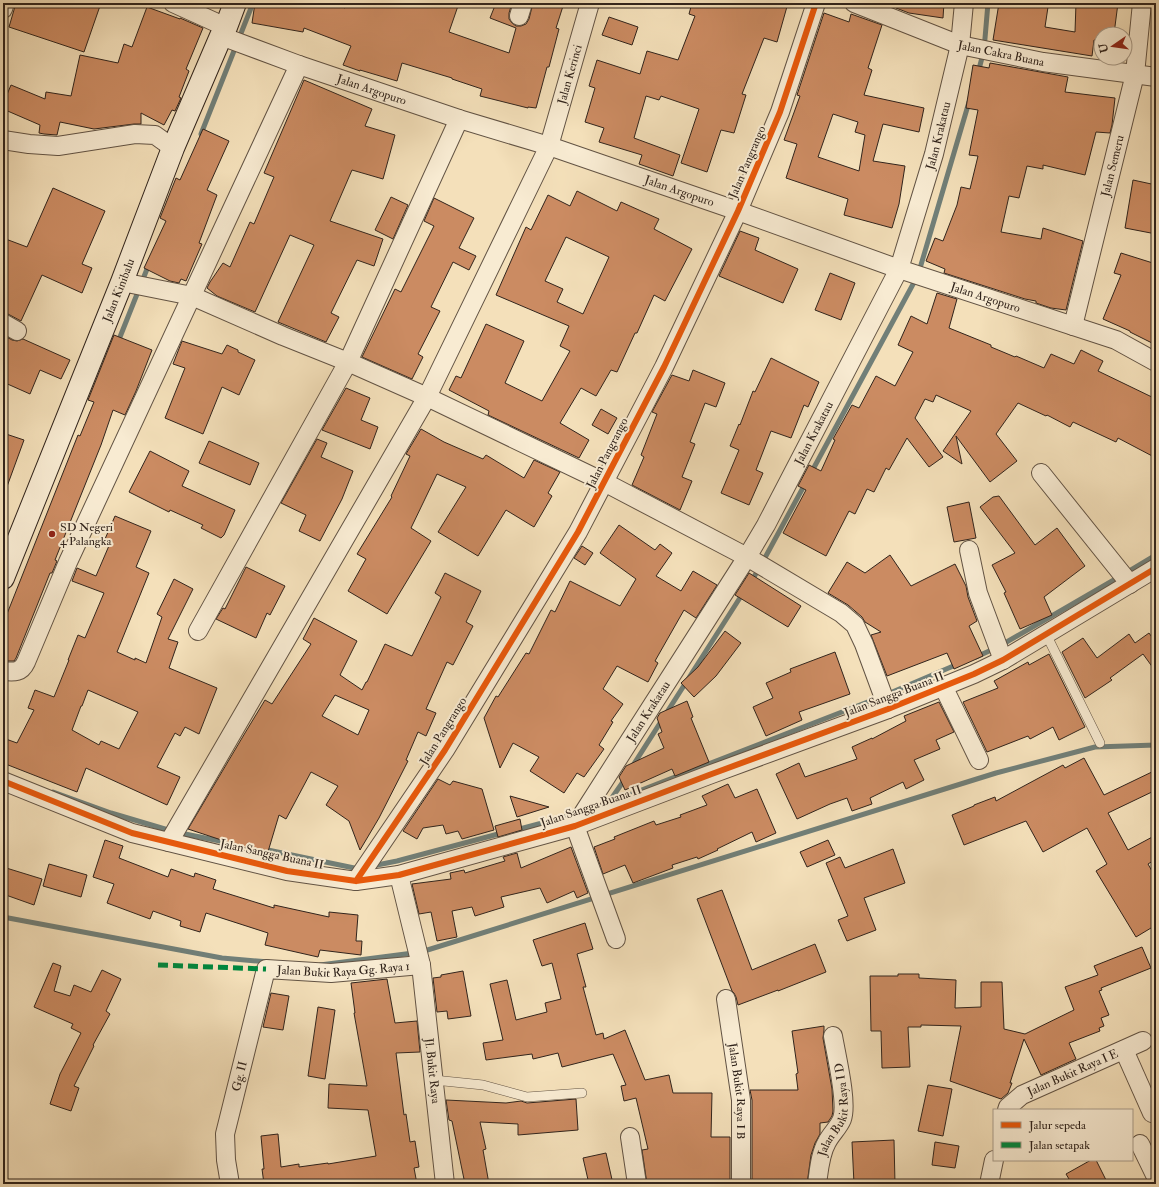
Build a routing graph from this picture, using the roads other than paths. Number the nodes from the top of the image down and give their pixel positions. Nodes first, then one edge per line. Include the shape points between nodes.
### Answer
1 (5, 3) edge
2 (173, 3) edge
3 (235, 3) edge
4 (590, 3) edge
5 (816, 3) edge
6 (854, 3) edge
7 (964, 3) edge
8 (1142, 3) edge
9 (3, 9) edge
10 (224, 32) junction
11 (960, 45) junction
12 (299, 65) junction
13 (1135, 74) junction
14 (1156, 77) edge
15 (459, 119) junction
16 (3, 140) edge
17 (549, 146) junction
18 (173, 148) junction
19 (738, 211) junction
20 (899, 269) junction
21 (122, 282) junction
22 (192, 296) junction
23 (1073, 326) junction
24 (348, 362) junction
25 (1156, 362) edge
26 (427, 397) junction
27 (1041, 473) dead end
28 (604, 482) junction
29 (969, 550) dead end
30 (747, 557) junction
31 (1156, 568) edge
32 (3, 578) edge
33 (1130, 584) junction
34 (198, 632) dead end
35 (1046, 634) junction
36 (1003, 660) junction
37 (3, 671) edge
38 (943, 686) junction
39 (888, 709) junction
40 (1100, 743) dead end
41 (979, 760) dead end
42 (3, 781) edge
43 (575, 826) junction
44 (169, 842) junction
45 (399, 875) junction
46 (356, 881) junction
47 (616, 939) dead end
48 (420, 961) junction
49 (266, 969) joint
50 (726, 999) dead end
51 (833, 1036) dead end
52 (1143, 1042) dead end
53 (1124, 1050) junction
54 (434, 1080) junction
55 (582, 1094) dead end
56 (1007, 1109) edge
57 (1152, 1113) dead end
58 (630, 1137) dead end
59 (1140, 1144) dead end
60 (994, 1161) edge
61 (1156, 1177) edge
62 (230, 1184) edge
63 (445, 1184) edge
64 (637, 1184) edge
65 (741, 1184) edge
66 (817, 1184) edge
67 (989, 1184) edge

1 - 9 street
2 - 10 street, Jalan Argopuro
3 - 10 street, Jalan Kinibalu
4 - 17 street, Jalan Kerinci
5 - 19 street, Jalan Pangrango via 780,112
6 - 11 street, Jalan Cakra Buana
7 - 11 street, Jalan Krakatau
8 - 13 street, Jalan Semeru
10 - 12 street, Jalan Argopuro
10 - 18 street, Jalan Kinibalu
11 - 13 street, Jalan Cakra Buana via 1043,62
11 - 20 street, Jalan Krakatau via 934,154
12 - 15 street, Jalan Argopuro
12 - 22 street
13 - 14 street, Jalan Cakra Buana
13 - 23 street, Jalan Semeru
15 - 17 street, Jalan Argopuro
15 - 24 street
16 - 18 street via 58,146 135,134 155,135
17 - 19 street, Jalan Argopuro
17 - 26 street
18 - 21 street, Jalan Kinibalu
19 - 20 street, Jalan Argopuro
19 - 28 street, Jalan Pangrango via 664,367
20 - 23 street, Jalan Argopuro
20 - 30 street, Jalan Krakatau
21 - 22 street
21 - 32 street, Jalan Kinibalu
22 - 24 street
22 - 37 street via 68,562 23,667 19,671
23 - 25 street, Jalan Argopuro via 1116,340
24 - 26 street
24 - 34 street
26 - 28 street
26 - 44 street
27 - 33 street
28 - 30 street
28 - 46 street, Jalan Pangrango via 578,532 445,750
29 - 36 street via 978,593
30 - 39 street via 841,613 856,625
30 - 43 street, Jalan Krakatau
31 - 33 street, Jalan Sangga Buana II
33 - 35 street, Jalan Sangga Buana II
35 - 36 street, Jalan Sangga Buana II
35 - 40 lane
36 - 38 street, Jalan Sangga Buana II
38 - 39 street, Jalan Sangga Buana II
38 - 41 street
39 - 43 street, Jalan Sangga Buana II
42 - 44 street, Jalan Sangga Buana II via 132,833
43 - 45 street, Jalan Sangga Buana II
43 - 47 street
44 - 46 street, Jalan Sangga Buana II via 287,871
45 - 46 street, Jalan Sangga Buana II
45 - 48 street, Jl. Bukit Raya
48 - 49 street, Jalan Bukit Raya Gg. Raya 1 via 331,973
48 - 54 street, Jl. Bukit Raya
49 - 62 street, Gg. II via 225,1134
50 - 65 street, Jalan Bukit Raya I B via 741,1100
51 - 66 street, Jalan Bukit Raya I D via 844,1110 842,1119 826,1143
52 - 53 street, Jalan Bukit Raya I E
53 - 56 street, Jalan Bukit Raya I E via 1022,1095
53 - 57 street
54 - 55 lane via 483,1085 527,1097
54 - 63 street, Jl. Bukit Raya
58 - 64 street
59 - 61 street
60 - 67 street

